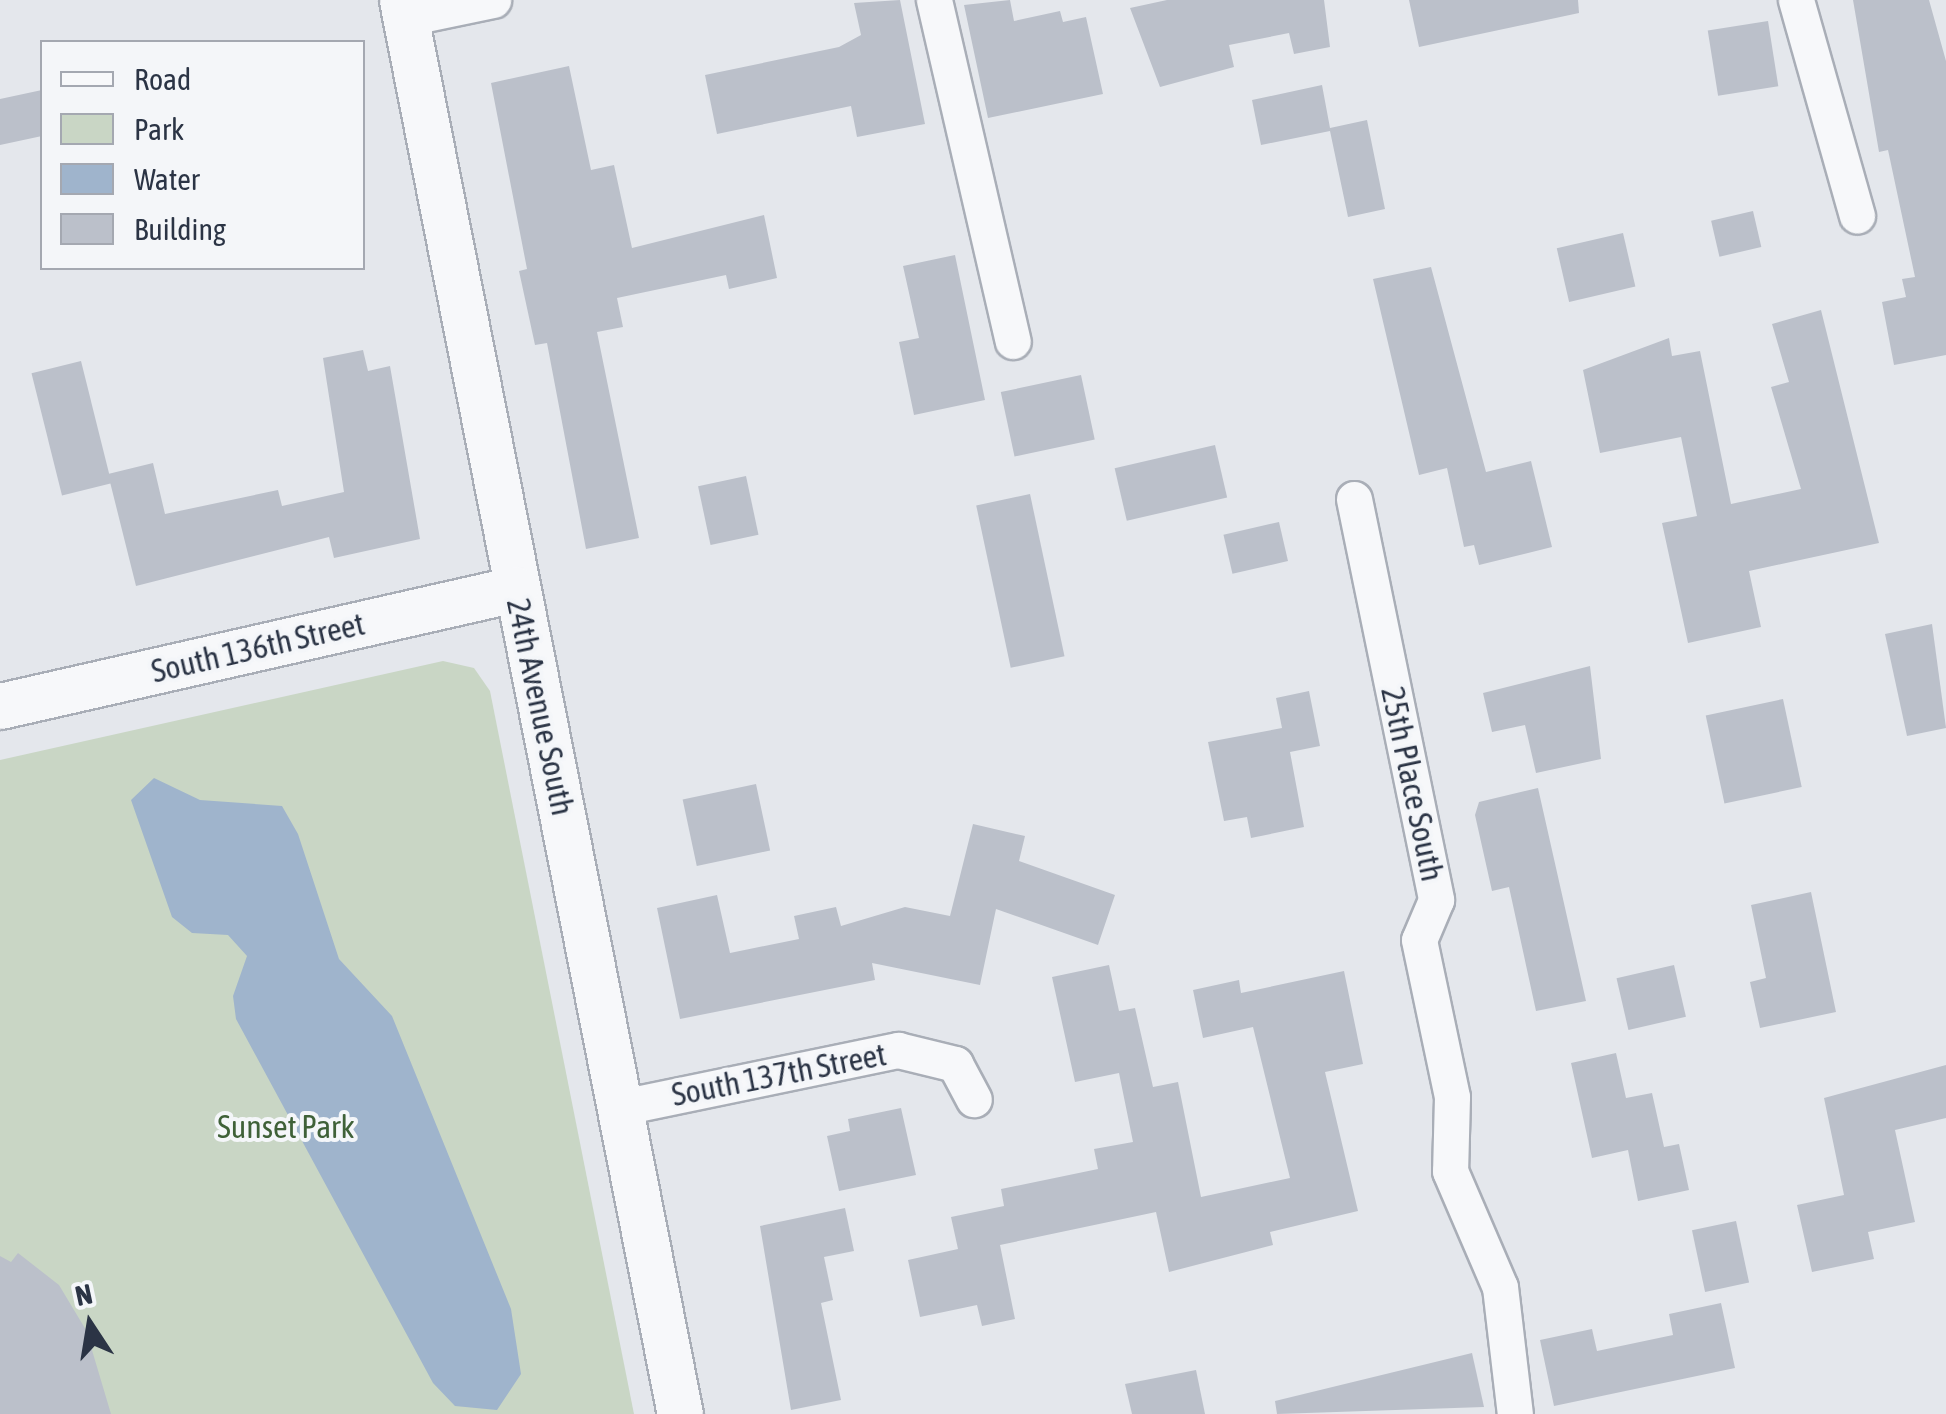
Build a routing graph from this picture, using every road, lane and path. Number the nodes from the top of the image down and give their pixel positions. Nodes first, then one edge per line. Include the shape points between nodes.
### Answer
1 (493, 0) edge
2 (934, 0) edge
3 (1796, 0) edge
4 (404, 9) edge
5 (1857, 216) dead end
6 (1013, 340) dead end
7 (1354, 499) dead end
8 (515, 590) junction
9 (0, 706) edge
10 (974, 1099) dead end
11 (622, 1106) junction
12 (680, 1414) edge
13 (1515, 1414) edge

1 - 4 street
2 - 6 street
3 - 5 street
4 - 8 street, 24th Avenue South
7 - 13 street, 25th Place South via 1436,900 1420,940 1452,1098 1450,1171 1500,1287
8 - 9 street, South 136th Street
8 - 11 street, 24th Avenue South
10 - 11 street, South 137th Street via 955,1064 898,1050
11 - 12 street, 24th Avenue South

